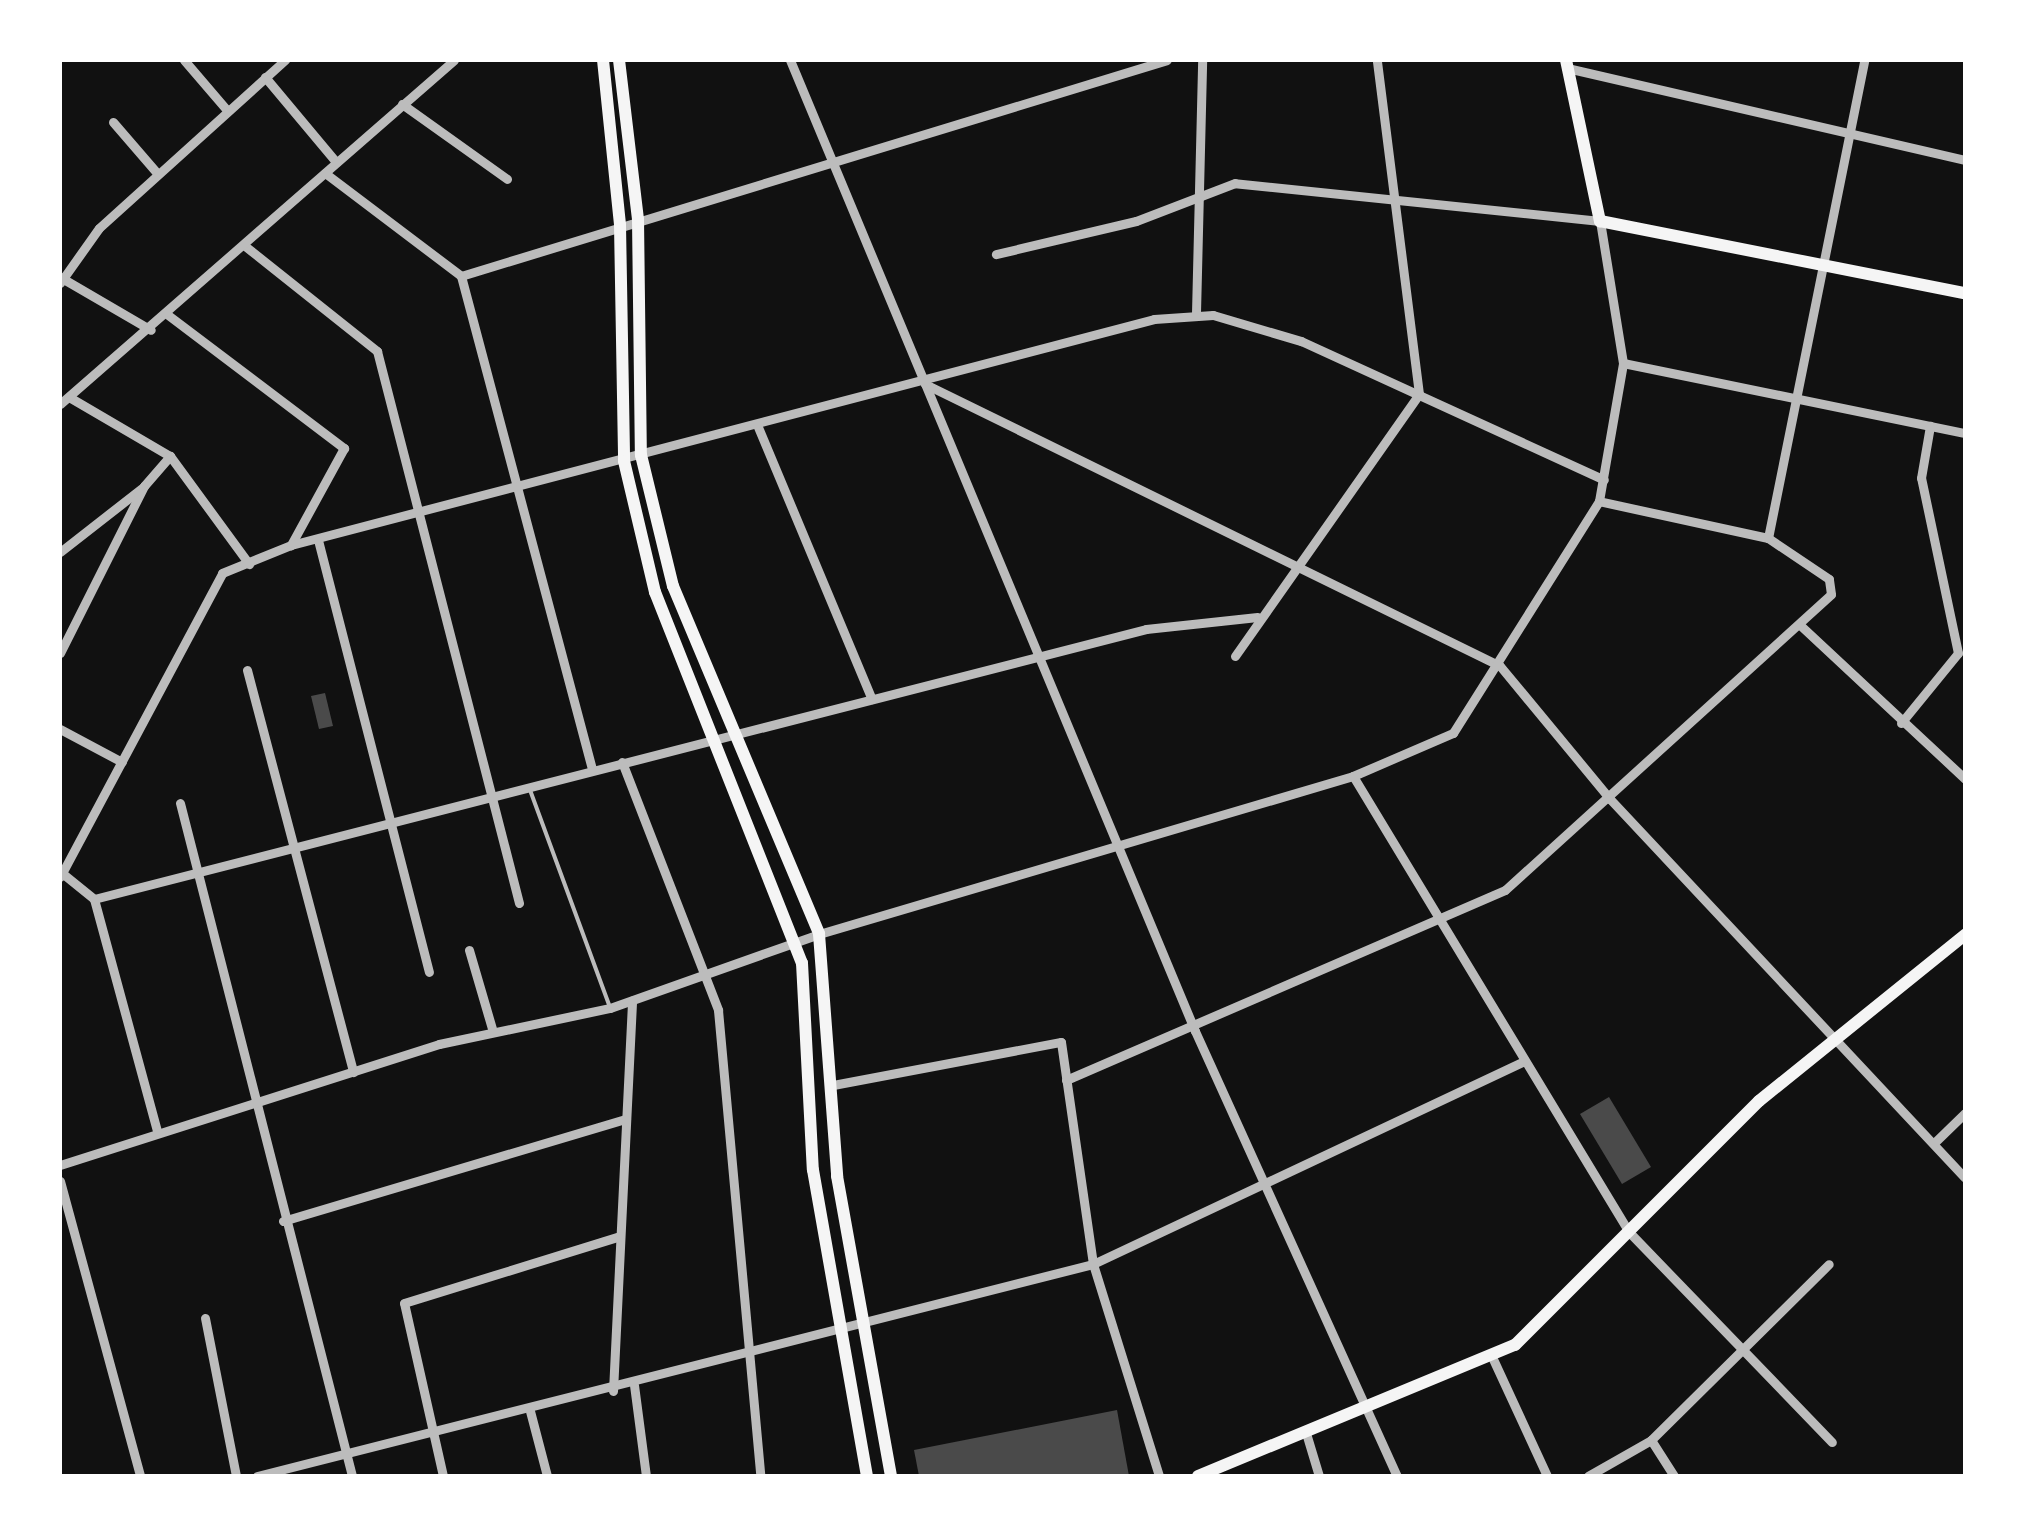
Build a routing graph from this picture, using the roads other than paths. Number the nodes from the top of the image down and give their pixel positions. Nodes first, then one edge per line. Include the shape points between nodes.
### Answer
1 (184, 60) edge
2 (285, 60) edge
3 (454, 60) edge
4 (602, 60) edge
5 (619, 60) edge
6 (790, 60) edge
7 (1167, 60) edge
8 (1202, 60) edge
9 (1377, 60) edge
10 (1864, 60) edge
11 (1566, 64) edge
12 (265, 77) junction
13 (402, 104) junction
14 (226, 109) junction
15 (113, 122) dead end
16 (1850, 129) junction
17 (1965, 160) edge
18 (336, 162) junction
19 (835, 163) junction
20 (157, 173) junction
21 (325, 173) junction
22 (507, 179) dead end
23 (1202, 195) junction
24 (1402, 206) junction
25 (638, 219) junction
26 (1600, 220) junction
27 (620, 224) junction
28 (245, 246) junction
29 (996, 254) dead end
30 (1823, 266) junction
31 (461, 276) junction
32 (61, 280) edge
33 (1965, 292) edge
34 (1196, 313) junction
35 (168, 315) junction
36 (150, 330) junction
37 (1623, 363) junction
38 (925, 384) junction
39 (1418, 394) junction
40 (1796, 398) junction
41 (64, 401) edge
42 (1930, 426) junction
43 (758, 427) junction
44 (1965, 433) edge
45 (641, 455) junction
46 (170, 456) junction
47 (624, 461) junction
48 (1604, 480) junction
49 (144, 486) junction
50 (521, 491) junction
51 (1599, 500) junction
52 (420, 516) junction
53 (1768, 538) junction
54 (318, 540) junction
55 (292, 545) junction
56 (60, 552) edge
57 (1296, 563) junction
58 (248, 564) junction
59 (1257, 617) junction
60 (1800, 625) junction
61 (60, 654) edge
62 (1235, 656) dead end
63 (1037, 658) junction
64 (1500, 666) junction
65 (247, 670) dead end
66 (872, 699) junction
67 (1901, 722) junction
68 (60, 728) edge
69 (738, 732) junction
70 (712, 738) junction
71 (122, 762) junction
72 (622, 762) junction
73 (592, 770) junction
74 (1353, 776) junction
75 (1965, 779) edge
76 (529, 786) junction
77 (491, 796) junction
78 (1610, 798) junction
79 (180, 803) dead end
80 (392, 821) junction
81 (1117, 844) junction
82 (294, 848) junction
83 (61, 875) edge
84 (193, 876) junction
85 (94, 898) junction
86 (519, 903) dead end
87 (1437, 924) junction
88 (820, 934) junction
89 (1965, 935) edge
90 (796, 943) junction
91 (469, 950) dead end
92 (429, 972) dead end
93 (708, 973) junction
94 (632, 1000) junction
95 (610, 1008) junction
96 (1195, 1031) junction
97 (492, 1032) junction
98 (1838, 1035) junction
99 (1522, 1062) junction
100 (353, 1072) junction
101 (1066, 1080) junction
102 (833, 1085) junction
103 (254, 1104) junction
104 (1965, 1113) edge
105 (626, 1119) junction
106 (157, 1131) junction
107 (1934, 1143) junction
108 (60, 1165) edge
109 (1965, 1178) edge
110 (60, 1180) edge
111 (1268, 1188) junction
112 (283, 1221) junction
113 (1629, 1232) junction
114 (620, 1236) junction
115 (1093, 1264) junction
116 (1829, 1264) dead end
117 (205, 1318) dead end
118 (862, 1326) junction
119 (838, 1332) junction
120 (1741, 1352) junction
121 (745, 1356) junction
122 (1493, 1359) junction
123 (634, 1386) junction
124 (613, 1391) junction
125 (1369, 1410) junction
126 (530, 1411) junction
127 (1306, 1433) junction
128 (432, 1434) junction
129 (1651, 1440) junction
130 (1832, 1442) dead end
131 (347, 1454) junction
132 (140, 1476) edge
133 (236, 1476) edge
134 (257, 1476) edge
135 (352, 1476) edge
136 (443, 1476) edge
137 (547, 1476) edge
138 (646, 1476) edge
139 (760, 1476) edge
140 (867, 1476) edge
141 (892, 1476) edge
142 (1159, 1476) edge
143 (1198, 1476) edge
144 (1319, 1476) edge
145 (1397, 1476) edge
146 (1547, 1476) edge
147 (1588, 1476) edge
148 (1674, 1476) edge

1 - 14 street
2 - 12 street
3 - 13 street
4 - 27 main road
5 - 25 main road
6 - 19 street
7 - 19 street
8 - 23 street
9 - 24 street
10 - 16 street
11 - 16 street
11 - 26 main road
12 - 14 street
12 - 18 street
13 - 18 street
13 - 22 street
14 - 20 street
15 - 20 street
16 - 17 street
16 - 30 street
18 - 21 street
19 - 25 street
19 - 38 street
20 - 32 street
21 - 28 street
21 - 31 street
23 - 24 street via 1252,184
23 - 29 street
23 - 34 street
24 - 26 street
24 - 39 street
25 - 27 street
25 - 45 main road
26 - 30 main road
26 - 37 street
27 - 31 street
27 - 47 main road
28 - 35 street
28 - 52 street via 377,351
30 - 33 main road
30 - 40 street
31 - 50 street
32 - 36 street
34 - 38 street
34 - 39 street via 1301,341
35 - 36 street
35 - 55 street via 344,448
36 - 41 street
37 - 40 street
37 - 48 street
38 - 43 street
38 - 57 street
38 - 63 street
39 - 48 street
39 - 57 street
40 - 42 street
40 - 53 street
41 - 46 street
42 - 44 street
42 - 67 street via 1922,478 1958,653
43 - 45 street
43 - 66 street
45 - 47 street
45 - 69 main road via 673,586
46 - 49 street
46 - 58 street
47 - 50 street
47 - 70 main road via 655,592
48 - 51 street
49 - 56 street
49 - 61 street
50 - 52 street
50 - 73 street
51 - 53 street
51 - 64 street
52 - 54 street
52 - 77 street
53 - 60 street via 1833,586
54 - 55 street
54 - 80 street
55 - 58 street
57 - 59 street
57 - 64 street
58 - 71 street via 222,573
59 - 62 street
59 - 63 street via 1188,620
60 - 67 street
60 - 78 street
63 - 66 street
63 - 81 street
64 - 74 street via 1453,733
64 - 78 street
65 - 82 street
66 - 69 street
67 - 75 street
68 - 71 street
69 - 70 street
69 - 88 main road
70 - 72 street
70 - 90 main road
71 - 83 street
72 - 73 street
72 - 93 street
73 - 76 street
74 - 81 street
74 - 87 street
76 - 77 street
76 - 95 lane
77 - 80 street
77 - 86 street
78 - 87 street via 1532,870
78 - 98 street
79 - 84 street
80 - 82 street
80 - 92 street
81 - 88 street
81 - 96 street
82 - 84 street
82 - 100 street
83 - 85 street
84 - 85 street
84 - 103 street
85 - 106 street
87 - 96 street
87 - 99 street
88 - 90 street
88 - 102 main road
89 - 98 main road
90 - 93 street
90 - 119 main road via 813,1170
91 - 97 street
93 - 94 street
93 - 121 street
94 - 95 street
94 - 105 street
95 - 97 street
96 - 101 street
96 - 111 street
97 - 100 street
98 - 107 street
98 - 113 main road
99 - 111 street
99 - 113 street
100 - 103 street
101 - 102 street via 1061,1042
101 - 115 street
102 - 118 main road via 837,1176
103 - 106 street
103 - 112 street
104 - 107 street
105 - 112 street
105 - 114 street
106 - 108 street
107 - 109 street
110 - 132 street
111 - 115 street
111 - 125 street
112 - 131 street
113 - 120 street
113 - 122 main road
114 - 124 street
114 - 128 street via 404,1303
115 - 118 street
115 - 142 street
116 - 120 street
117 - 133 street
118 - 119 street
118 - 141 main road
119 - 121 street
119 - 140 main road
120 - 129 street
120 - 130 street
121 - 123 street
121 - 139 street
122 - 125 main road
122 - 146 street
123 - 124 street
123 - 138 street
124 - 126 street
125 - 127 main road
125 - 145 street
126 - 128 street
126 - 137 street
127 - 143 main road
127 - 144 street
128 - 131 street
128 - 136 street
129 - 147 street
129 - 148 street
131 - 134 street
131 - 135 street

